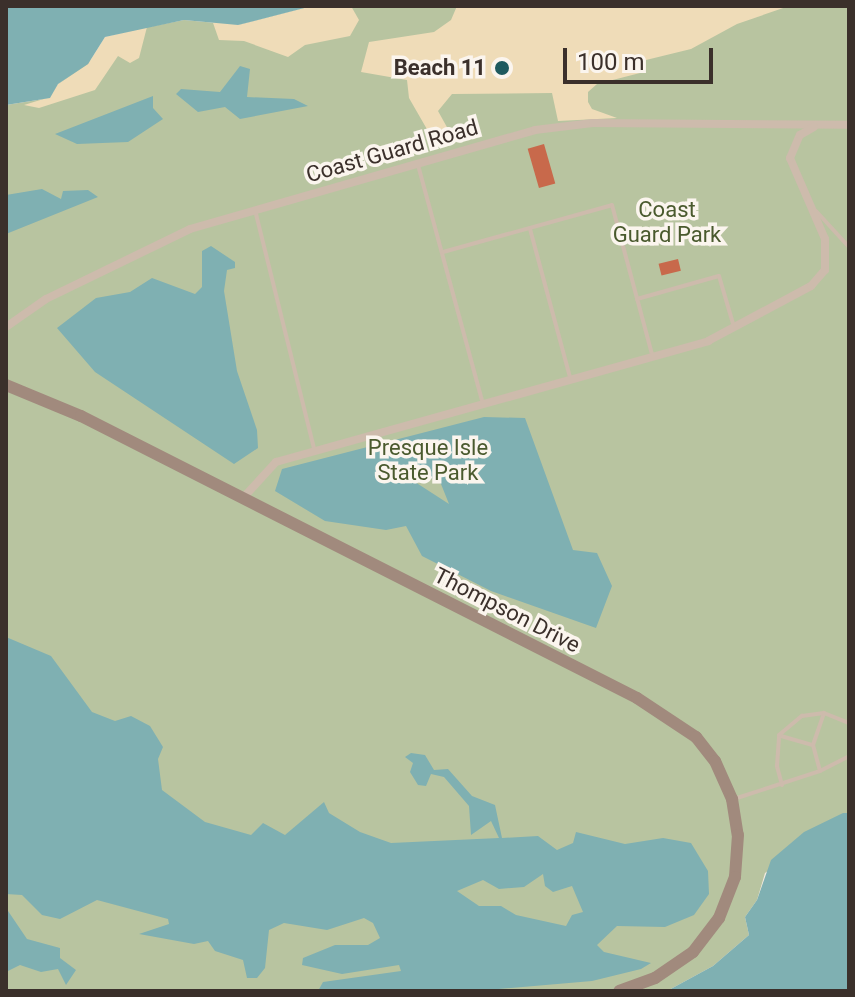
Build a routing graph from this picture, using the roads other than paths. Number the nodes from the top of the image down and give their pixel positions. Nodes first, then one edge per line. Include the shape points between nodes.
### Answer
1 (849, 125) edge
2 (815, 127) junction
3 (417, 163) junction
4 (811, 207) junction
5 (254, 208) junction
6 (530, 229) junction
7 (849, 247) edge
8 (443, 252) junction
9 (637, 299) junction
10 (6, 327) edge
11 (735, 330) junction
12 (652, 357) junction
13 (571, 380) junction
14 (6, 385) edge
15 (483, 404) junction
16 (314, 449) junction
17 (243, 498) junction
18 (824, 713) junction
19 (849, 723) edge
20 (779, 735) junction
21 (813, 745) junction
22 (849, 756) edge
23 (820, 771) junction
24 (782, 785) junction
25 (732, 799) junction
26 (619, 991) edge

1 - 2 street, Coast Guard Road
2 - 3 street, Coast Guard Road via 573,124
2 - 4 street via 800,135 790,158
3 - 5 street, Coast Guard Road
3 - 8 lane
4 - 7 lane
4 - 11 street via 825,239 825,270 811,286
5 - 10 street, Coast Guard Road via 158,241 46,299
5 - 16 lane
6 - 8 lane
6 - 9 lane via 612,205
6 - 13 lane
8 - 15 lane
9 - 11 lane via 719,276
9 - 12 lane
11 - 12 street
12 - 13 street
13 - 15 street
14 - 17 street, Thompson Drive via 81,416
15 - 16 street
16 - 17 street via 276,462
17 - 25 street, Thompson Drive via 657,708 707,750
18 - 19 lane
18 - 20 lane via 802,716
18 - 21 lane
20 - 21 lane
20 - 24 lane
21 - 23 lane
22 - 23 lane
23 - 24 lane
24 - 25 lane
25 - 26 street, Thompson Drive via 737,865 719,918 680,962

